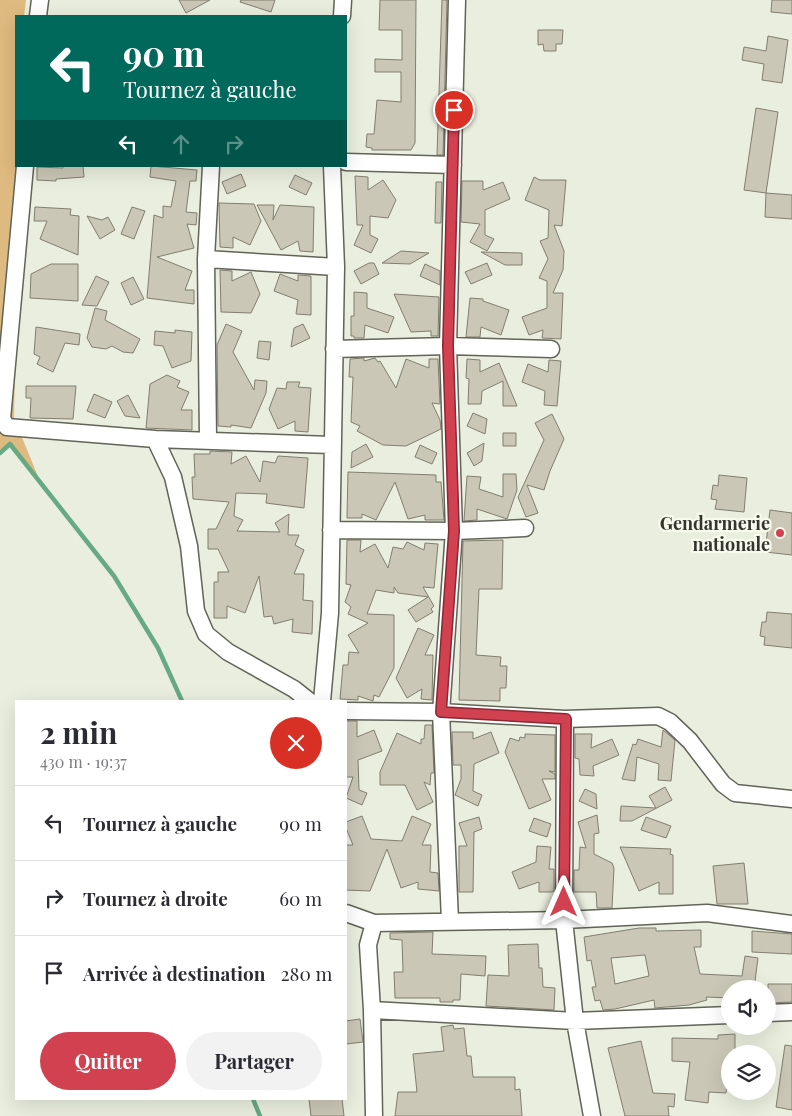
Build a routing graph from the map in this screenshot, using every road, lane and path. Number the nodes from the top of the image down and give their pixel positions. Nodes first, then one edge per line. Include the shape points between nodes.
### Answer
1 (40, 0) edge
2 (344, 0) edge
3 (457, 0) edge
4 (38, 15) edge
5 (342, 15) edge
6 (347, 162) edge
7 (453, 165) junction
8 (25, 167) edge
9 (211, 167) edge
10 (332, 167) edge
11 (206, 259) junction
12 (336, 267) junction
13 (448, 346) junction
14 (334, 349) junction
15 (551, 349) dead end
16 (155, 439) junction
17 (208, 440) junction
18 (331, 445) junction
19 (525, 528) dead end
20 (330, 530) junction
21 (454, 531) junction
22 (293, 695) edge
23 (306, 700) edge
24 (322, 700) edge
25 (347, 711) edge
26 (441, 712) junction
27 (566, 719) junction
28 (792, 799) edge
29 (347, 914) edge
30 (564, 920) junction
31 (450, 921) junction
32 (374, 923) junction
33 (792, 924) edge
34 (372, 1010) junction
35 (792, 1012) edge
36 (776, 1013) edge
37 (721, 1015) edge
38 (576, 1022) junction
39 (374, 1116) edge
40 (592, 1116) edge

1 - 4 street
2 - 5 street
3 - 7 street
6 - 7 street
7 - 13 street
8 - 16 street via 4,424 7,427
9 - 11 street
10 - 12 street
11 - 12 street
11 - 17 street
12 - 14 street
13 - 14 street
13 - 15 street
13 - 21 street
14 - 18 street
16 - 17 street
16 - 22 street via 173,477 189,546 196,611 206,634
17 - 18 street
18 - 20 street
19 - 21 street
20 - 21 street
20 - 24 street via 330,613
21 - 26 street
22 - 23 street
25 - 26 street
26 - 27 street
26 - 31 street
27 - 28 street via 658,716 670,722 690,741 723,784 735,793
27 - 30 street
29 - 32 street
30 - 31 street
30 - 33 street via 707,913
30 - 38 street
31 - 32 street
32 - 34 street via 368,945
34 - 38 street
34 - 39 street
35 - 36 street
37 - 38 street
38 - 40 street

